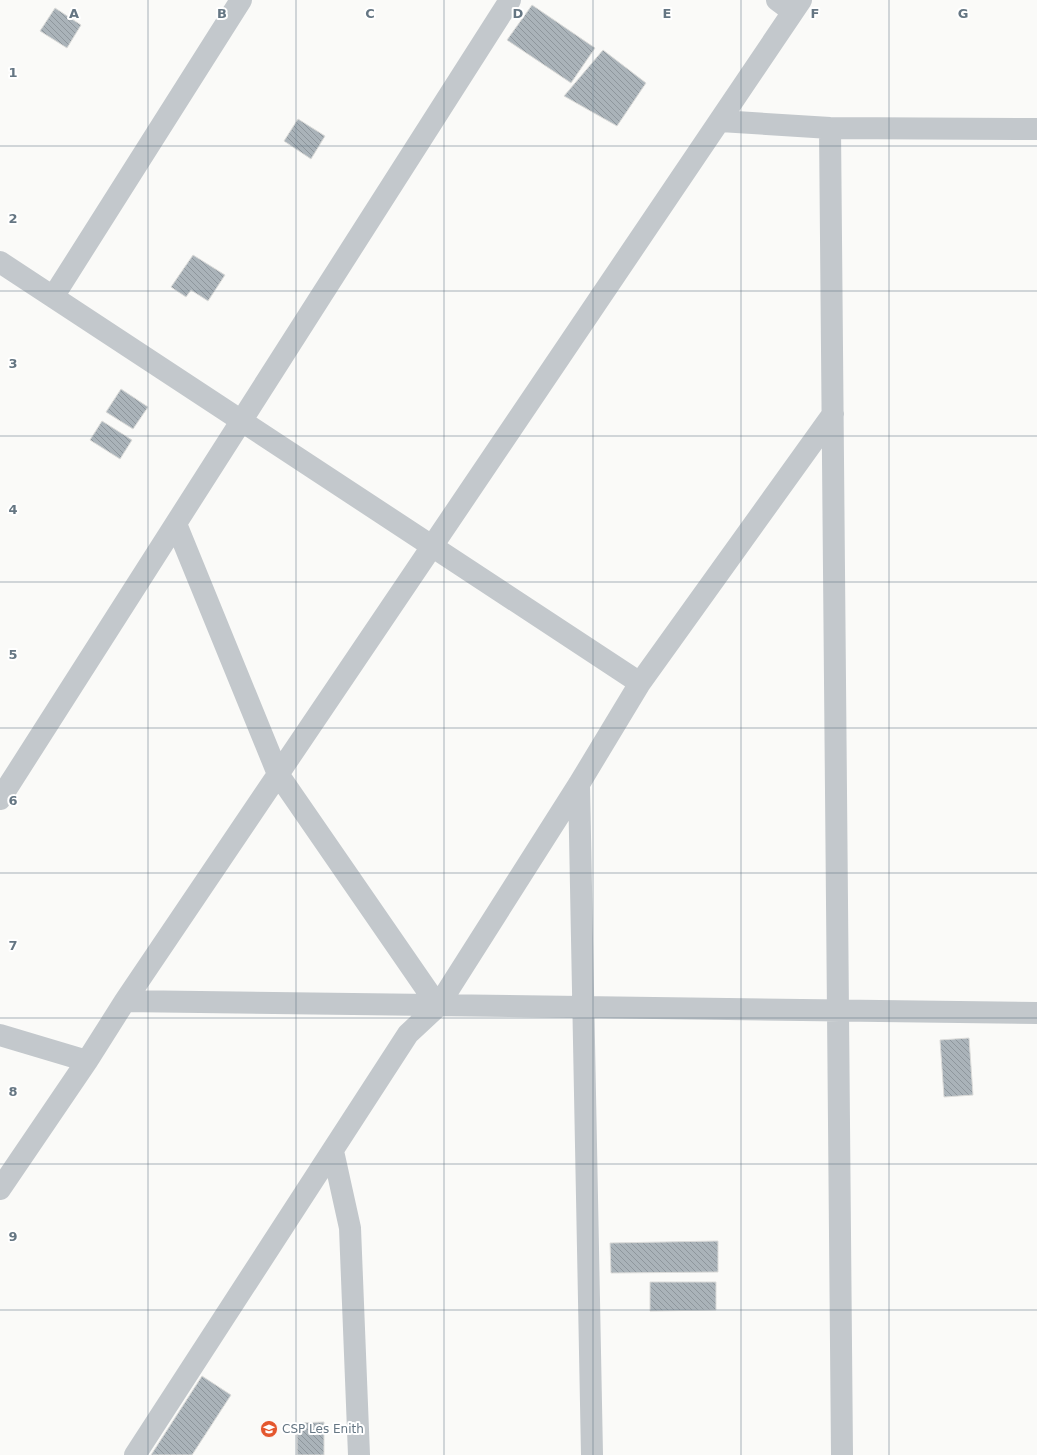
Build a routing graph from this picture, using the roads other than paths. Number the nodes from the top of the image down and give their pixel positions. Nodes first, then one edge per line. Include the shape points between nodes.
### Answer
1 (242, 0) edge
2 (510, 0) edge
3 (790, 4) edge
4 (720, 121) junction
5 (830, 128) junction
6 (1037, 130) edge
7 (0, 262) edge
8 (53, 297) junction
9 (833, 414) junction
10 (242, 421) junction
11 (176, 524) junction
12 (432, 546) junction
13 (640, 683) junction
14 (278, 774) junction
15 (579, 784) junction
16 (0, 799) edge
17 (125, 1001) junction
18 (438, 1006) junction
19 (583, 1008) junction
20 (838, 1011) junction
21 (1037, 1013) edge
22 (0, 1035) edge
23 (87, 1061) junction
24 (333, 1150) junction
25 (0, 1189) edge
26 (135, 1455) edge
27 (359, 1455) edge
28 (592, 1455) edge
29 (842, 1455) edge

1 - 8 street
2 - 10 street
3 - 4 street
4 - 5 street
4 - 12 street
5 - 6 street
5 - 9 street
7 - 8 street
8 - 10 street
9 - 13 street
9 - 20 street
10 - 11 street
10 - 12 street
11 - 14 street
11 - 16 street
12 - 13 street
12 - 14 street
13 - 15 street
14 - 17 street
14 - 18 street
15 - 18 street
15 - 19 street
17 - 18 street
17 - 23 street
18 - 19 street
18 - 24 street via 408,1034
19 - 20 street
19 - 28 street
20 - 21 street
20 - 29 street
22 - 23 street
23 - 25 street
24 - 26 street
24 - 27 street via 350,1228

